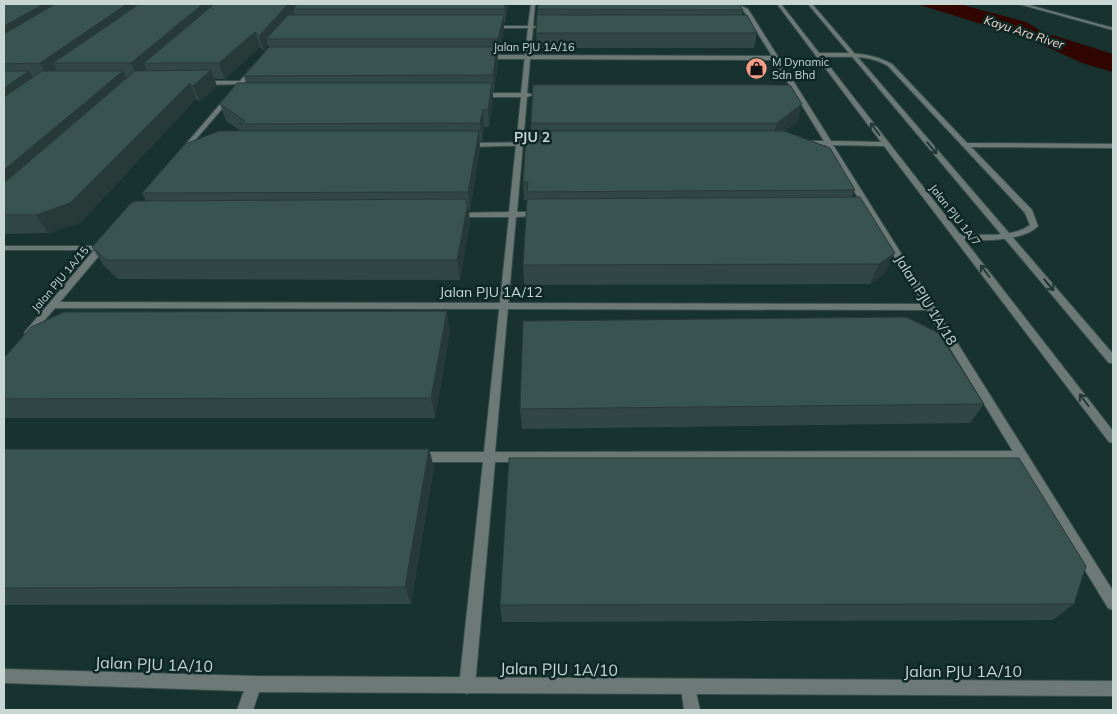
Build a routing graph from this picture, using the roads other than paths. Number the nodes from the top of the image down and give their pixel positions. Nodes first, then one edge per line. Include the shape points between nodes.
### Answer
1 (533, 4) edge
2 (734, 4) edge
3 (779, 4) edge
4 (810, 4) edge
5 (1021, 4) edge
6 (482, 27) edge
7 (536, 27) junction
8 (1113, 29) edge
9 (818, 55) junction
10 (853, 55) junction
11 (479, 57) edge
12 (528, 57) junction
13 (776, 58) junction
14 (257, 64) edge
15 (195, 83) edge
16 (240, 83) junction
17 (475, 95) edge
18 (529, 95) junction
19 (230, 96) junction
20 (239, 96) edge
21 (829, 143) junction
22 (520, 144) junction
23 (550, 144) edge
24 (799, 144) edge
25 (887, 144) junction
26 (197, 145) edge
27 (461, 145) edge
28 (967, 145) junction
29 (188, 146) junction
30 (1113, 146) edge
31 (176, 160) edge
32 (543, 214) edge
33 (444, 215) edge
34 (513, 215) junction
35 (112, 235) edge
36 (1007, 235) junction
37 (957, 236) junction
38 (4, 248) edge
39 (101, 248) junction
40 (52, 305) junction
41 (504, 306) junction
42 (930, 307) junction
43 (22, 341) edge
44 (1113, 360) edge
45 (1113, 439) edge
46 (1022, 456) junction
47 (410, 457) edge
48 (489, 457) junction
49 (1113, 603) edge
50 (4, 676) edge
51 (254, 684) junction
52 (467, 686) junction
53 (689, 688) junction
54 (1113, 689) edge
55 (245, 710) edge
56 (692, 710) edge

1 - 7 street
2 - 13 street, Jalan PJU 1A/18 via 746,10 752,27
3 - 9 street, Jalan PJU 1A/7
4 - 10 street, Jalan PJU 1A/7
5 - 8 street
6 - 7 street
7 - 12 street
9 - 10 street
25 -> 9 street, Jalan PJU 1A/7
10 - 28 street via 876,58 890,65
10 -> 36 street, Jalan PJU 1A/7
11 - 12 street, Jalan PJU 1A/16
12 - 13 street, Jalan PJU 1A/16
12 - 18 street
13 - 21 street, Jalan PJU 1A/18 via 794,94
14 - 16 street
15 - 16 street
16 - 19 street
17 - 18 street
18 - 22 street
19 - 20 street
19 - 29 street
21 - 24 street
21 - 25 street
21 - 42 street, Jalan PJU 1A/18 via 866,212
22 - 23 street
22 - 27 street
22 - 34 street
25 - 37 street, Jalan PJU 1A/7
26 - 29 street
28 - 30 street
28 - 36 street via 1029,212 1033,221 1030,231
29 - 31 street
32 - 34 street
33 - 34 street
34 - 41 street
35 - 39 street, Jalan PJU 1A/15
36 - 37 street
36 -> 44 street, Jalan PJU 1A/7
45 -> 37 street, Jalan PJU 1A/7
38 - 39 street
39 - 40 street, Jalan PJU 1A/15
40 - 41 street, Jalan PJU 1A/12
40 - 43 street, Jalan PJU 1A/15
41 - 42 street, Jalan PJU 1A/12
41 - 48 street
42 - 46 street, Jalan PJU 1A/18
46 - 48 street
46 - 49 street, Jalan PJU 1A/18
47 - 48 street
48 - 52 street
50 - 51 street, Jalan PJU 1A/10
51 - 52 street, Jalan PJU 1A/10
51 - 55 street
52 - 53 street, Jalan PJU 1A/10
53 - 54 street, Jalan PJU 1A/10
53 - 56 street

